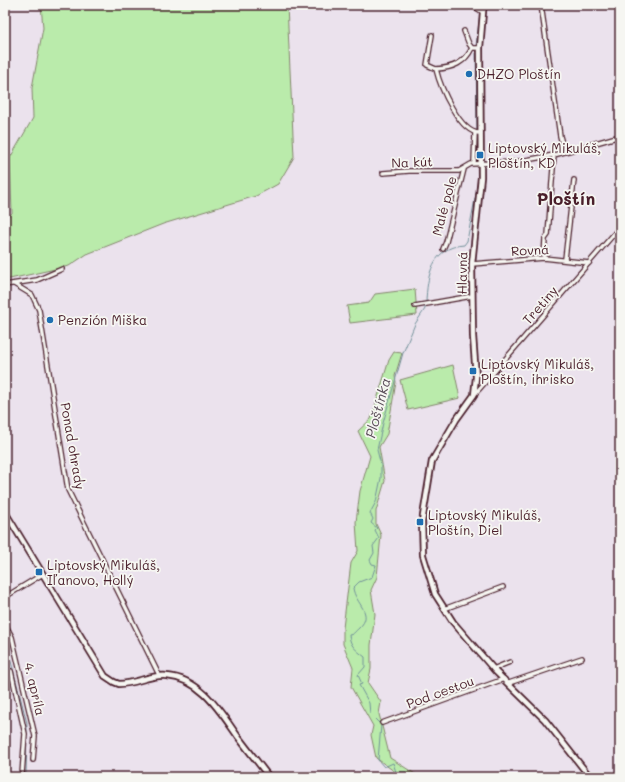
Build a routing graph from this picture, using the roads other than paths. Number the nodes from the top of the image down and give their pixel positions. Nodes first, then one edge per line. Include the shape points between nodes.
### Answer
1 (471, 5) edge
2 (486, 5) edge
3 (541, 5) edge
4 (482, 14) junction
5 (464, 31) dead end
6 (432, 35) dead end
7 (476, 48) junction
8 (436, 69) junction
9 (478, 133) junction
10 (620, 136) edge
11 (564, 152) junction
12 (554, 155) junction
13 (478, 163) junction
14 (464, 168) junction
15 (383, 173) dead end
16 (574, 180) dead end
17 (620, 227) edge
18 (443, 248) dead end
19 (544, 258) junction
20 (565, 259) junction
21 (589, 263) junction
22 (472, 264) junction
23 (62, 269) dead end
24 (14, 284) junction
25 (5, 286) edge
26 (472, 296) junction
27 (415, 306) dead end
28 (474, 395) junction
29 (5, 512) edge
30 (43, 574) junction
31 (504, 587) dead end
32 (5, 597) edge
33 (444, 609) junction
34 (5, 624) edge
35 (582, 658) dead end
36 (510, 662) dead end
37 (493, 669) junction
38 (11, 671) dead end
39 (159, 675) junction
40 (504, 679) junction
41 (509, 683) junction
42 (22, 702) junction
43 (382, 723) dead end
44 (33, 760) dead end
45 (22, 774) dead end
46 (269, 777) edge
47 (590, 777) edge

1 - 4 street
2 - 4 street
3 - 11 street
4 - 7 street
5 - 7 street via 469,44
6 - 8 street via 427,62 430,67
7 - 8 street via 463,62
7 - 9 street
8 - 9 street via 453,110
9 - 13 street
9 - 13 street, Hlavná via 481,157
10 - 11 street
11 - 12 street
12 - 13 street via 515,162
12 - 19 street
13 - 14 street, Na kút
13 - 22 street, Hlavná
14 - 15 street, Na kút via 457,171
14 - 18 street, Malé pole
16 - 20 street
17 - 21 street, Tretiny
19 - 20 street, Rovná
19 - 22 street, Rovná
20 - 21 street, Rovná
21 - 28 street, Tretiny
22 - 26 street, Hlavná
23 - 24 street via 37,280
24 - 25 street
24 - 39 street, Ponad ohrady via 32,295 39,310 57,409 68,490
26 - 27 street
26 - 28 street, Hlavná via 476,383
28 - 33 street via 433,457 423,509 421,543 424,562 435,594
29 - 30 street
30 - 32 street
30 - 39 street via 100,669 109,679 126,684
31 - 33 street
33 - 37 street
34 - 42 street, 4. apríla via 12,637
35 - 41 street
36 - 37 street
37 - 40 street
38 - 42 street, 4. apríla
39 - 46 street via 181,679 202,692
40 - 41 street
40 - 43 street, Pod cestou
41 - 47 street via 551,726
42 - 44 street, 4. apríla via 35,736
42 - 45 street, 4. apríla

